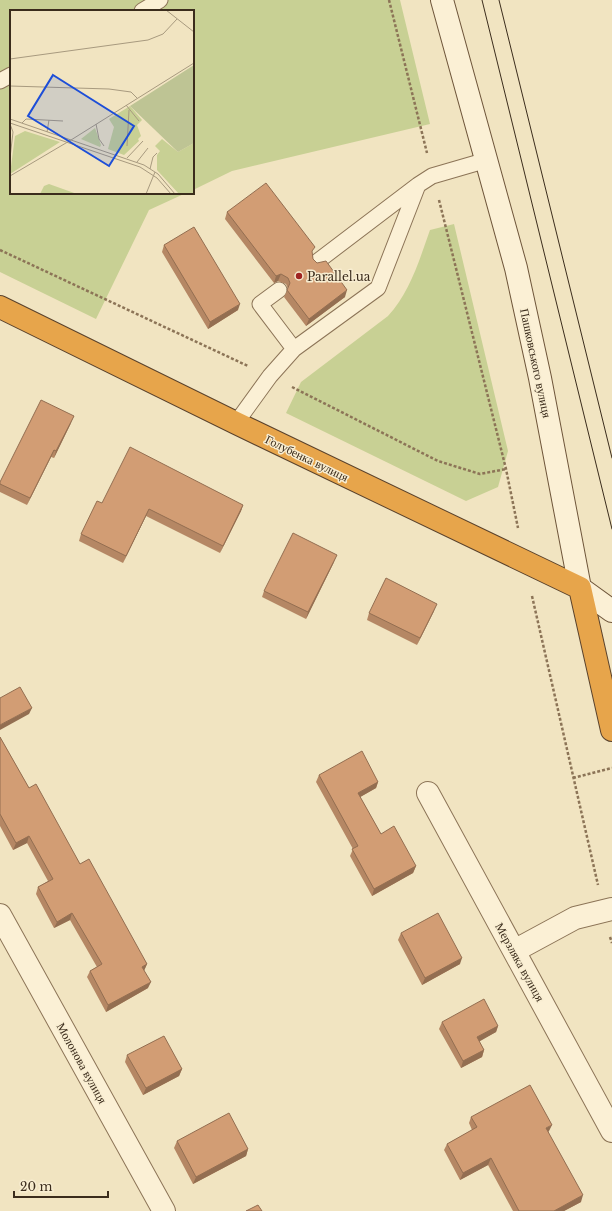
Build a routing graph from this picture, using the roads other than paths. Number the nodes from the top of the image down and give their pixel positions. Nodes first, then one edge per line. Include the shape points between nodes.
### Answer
1 (160, 0) edge
2 (442, 0) edge
3 (144, 10) edge
4 (10, 76) edge
5 (0, 81) edge
6 (486, 160) junction
7 (418, 185) junction
8 (318, 261) edge
9 (279, 290) dead end
10 (0, 307) edge
11 (294, 349) junction
12 (236, 423) junction
13 (580, 588) junction
14 (612, 612) edge
15 (612, 730) edge
16 (428, 793) dead end
17 (608, 910) edge
18 (0, 915) edge
19 (514, 951) junction
20 (611, 1128) edge
21 (164, 1211) edge

1 - 3 lane
2 - 6 street, Пашковського вулиця
4 - 5 lane
6 - 7 lane via 432,176
6 - 13 street, Пашковського вулиця via 518,275
7 - 8 lane
7 - 11 lane via 378,288
9 - 11 lane via 260,304
10 - 12 highway, Голубенка вулиця
11 - 12 lane via 270,376
12 - 13 highway, Голубенка вулиця
13 - 14 street, Голубенка вулиця
13 - 15 highway, Пашковського вулиця
16 - 19 street, Мерзляка вулиця
17 - 19 street via 575,918
18 - 21 street, Молонова вулиця
19 - 20 street, Мерзляка вулиця

